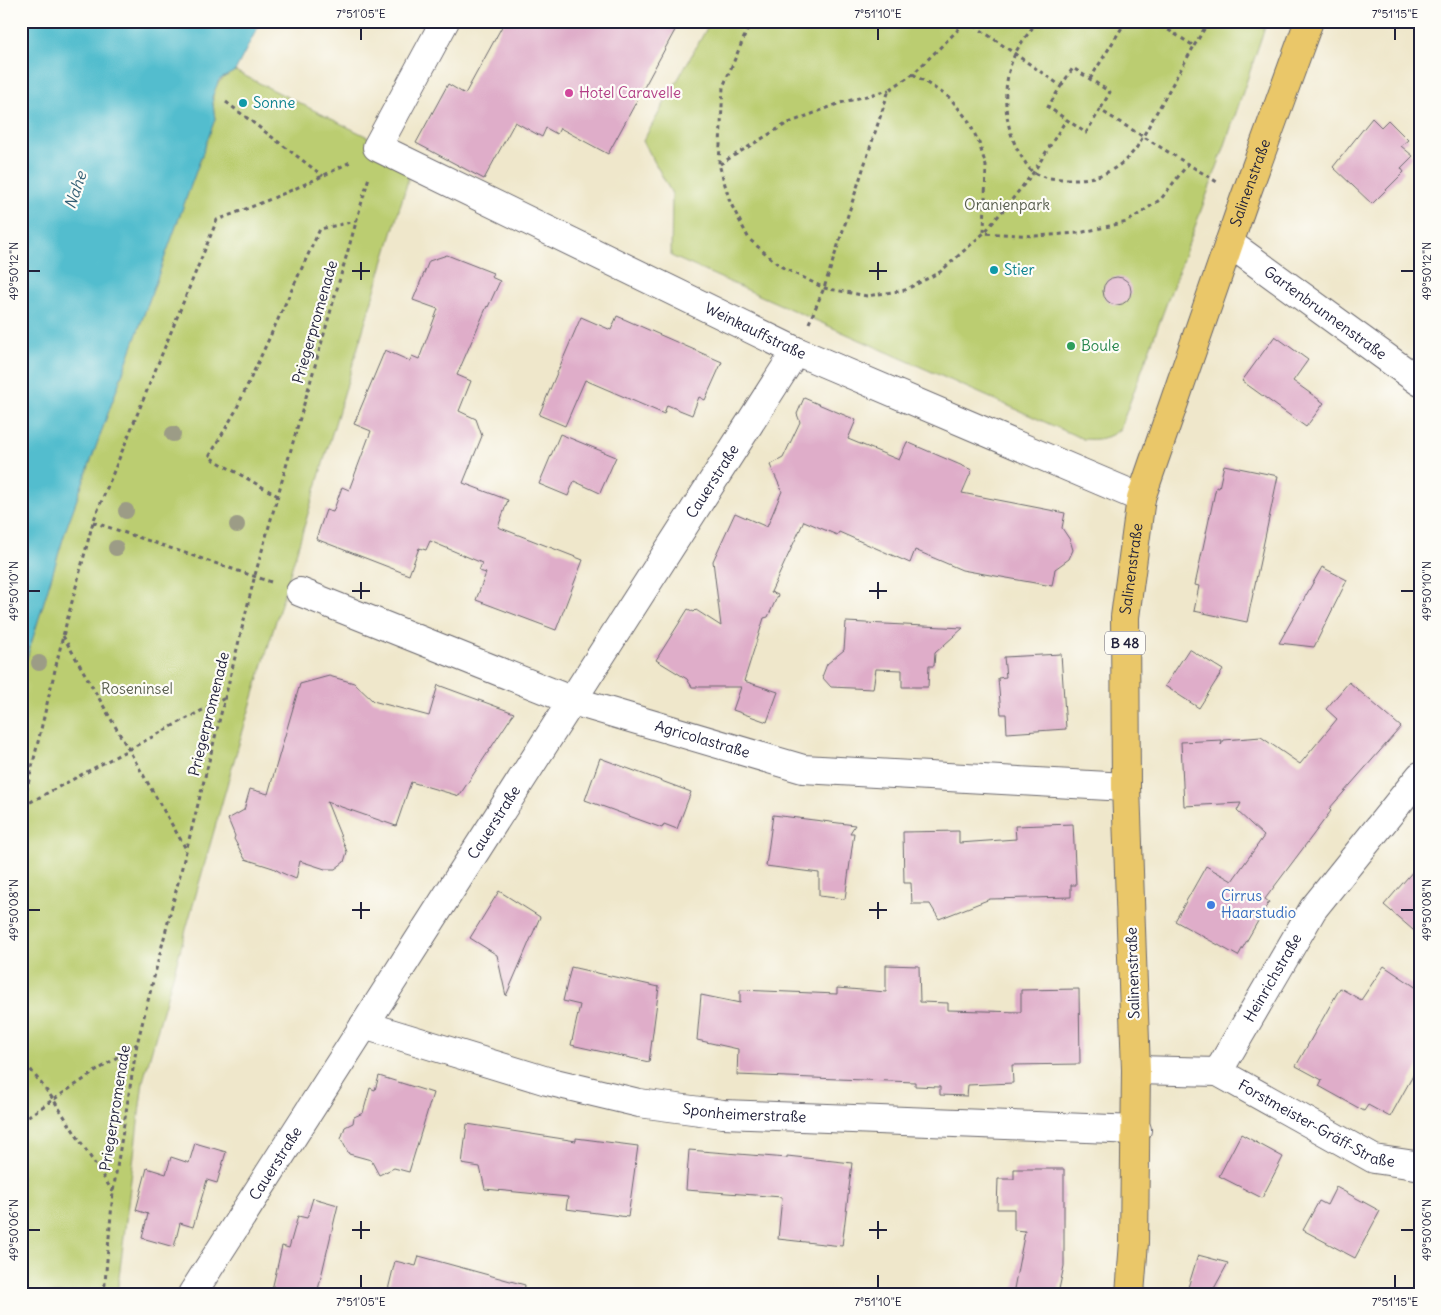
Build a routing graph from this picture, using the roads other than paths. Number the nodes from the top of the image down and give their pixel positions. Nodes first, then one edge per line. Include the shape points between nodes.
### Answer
1 (444, 21) edge
2 (1309, 21) edge
3 (1229, 243) junction
4 (796, 351) junction
5 (1420, 382) edge
6 (1141, 498) junction
7 (300, 592) dead end
8 (573, 701) junction
9 (1420, 776) edge
10 (1126, 787) junction
11 (364, 1025) junction
12 (1136, 1070) junction
13 (1218, 1072) junction
14 (1136, 1130) junction
15 (1420, 1164) edge
16 (192, 1294) edge
17 (1130, 1294) edge

1 - 4 street, Weinkauffstraße via 377,147
2 - 3 main road, Salinenstraße / B 48
3 - 5 street, Gartenbrunnenstraße
3 - 6 main road, Salinenstraße / B 48
4 - 6 street, Weinkauffstraße
4 - 8 street, Cauerstraße
6 - 10 main road, Salinenstraße / B 48 via 1125,617
7 - 8 street, Agricolastraße
8 - 10 street, Agricolastraße via 804,768
8 - 11 street, Cauerstraße
9 - 13 street, Heinrichstraße via 1313,910
10 - 12 main road, Salinenstraße / B 48
11 - 14 street, Sponheimerstraße via 547,1082 639,1103 723,1114
11 - 16 street, Cauerstraße
12 - 13 street
12 - 14 main road, Salinenstraße / B 48
13 - 15 street, Forstmeister-Gräff-Straße via 1374,1159 1415,1166
14 - 17 main road, Salinenstraße / B 48

